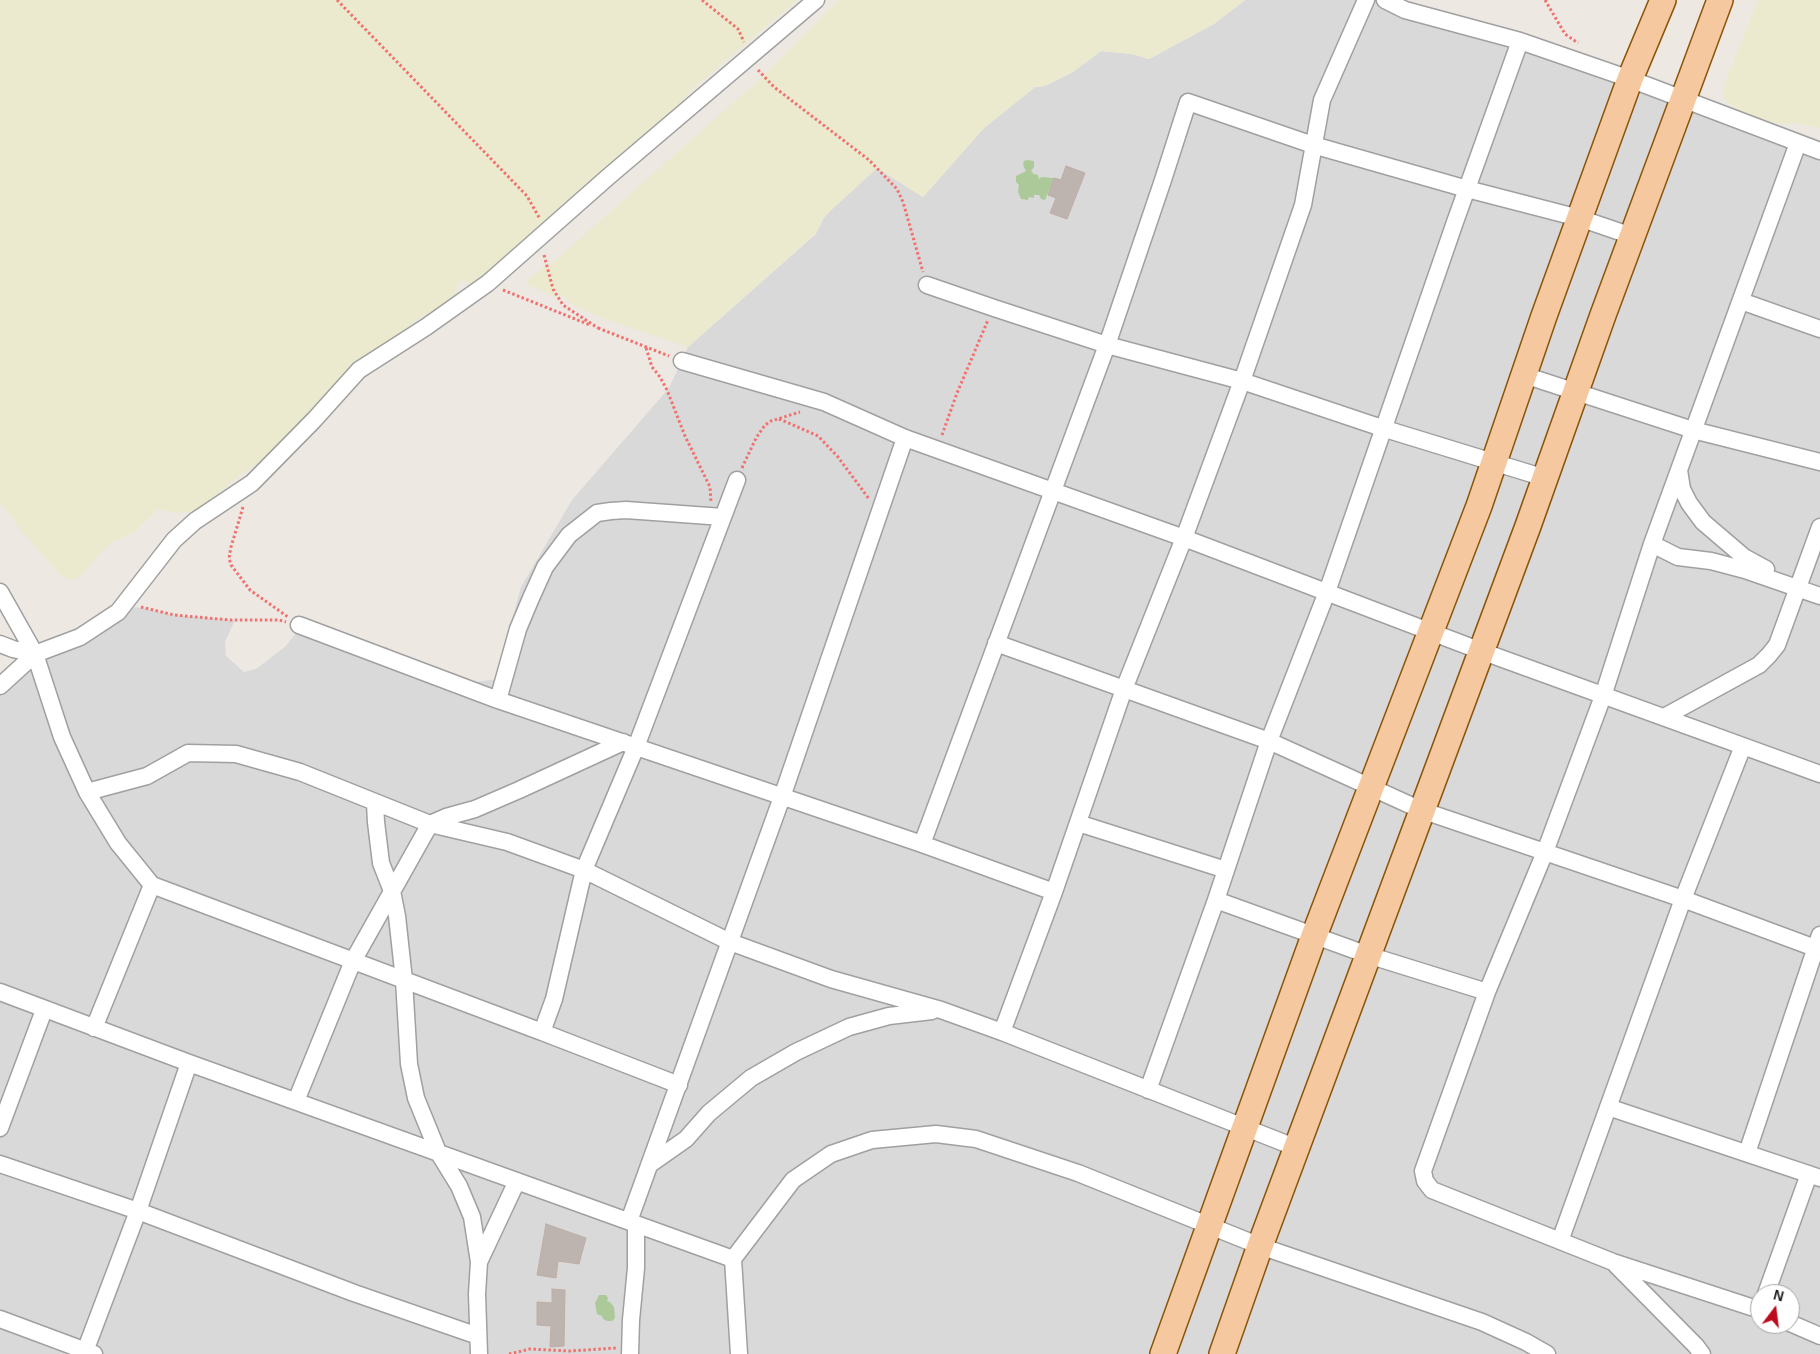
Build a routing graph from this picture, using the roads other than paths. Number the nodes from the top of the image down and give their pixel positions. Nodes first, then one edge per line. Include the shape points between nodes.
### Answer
1 (816, 0) edge
2 (1366, 0) edge
3 (1385, 0) edge
4 (1663, 0) edge
5 (1720, 0) edge
6 (1520, 42) junction
7 (1630, 79) junction
8 (1684, 99) junction
9 (1798, 143) junction
10 (1313, 145) junction
11 (1820, 151) edge
12 (1467, 189) junction
13 (1579, 218) junction
14 (1632, 236) junction
15 (927, 285) road end
16 (1741, 300) junction
17 (1820, 329) edge
18 (1107, 345) junction
19 (682, 361) road end
20 (1524, 375) junction
21 (1242, 381) junction
22 (1575, 393) junction
23 (1382, 428) junction
24 (1693, 430) junction
25 (905, 438) junction
26 (1494, 462) junction
27 (1820, 462) edge
28 (1679, 469) junction
29 (1545, 478) junction
30 (737, 480) road end
31 (1054, 490) junction
32 (716, 516) junction
33 (1820, 527) edge
34 (1184, 538) junction
35 (1652, 544) junction
36 (1798, 587) junction
37 (0, 592) edge
38 (1326, 592) junction
39 (1820, 596) edge
40 (298, 625) road end
41 (1432, 632) junction
42 (996, 643) junction
43 (0, 644) edge
44 (1481, 651) junction
45 (35, 654) junction
46 (0, 686) edge
47 (1124, 690) junction
48 (1604, 696) junction
49 (498, 700) junction
50 (1664, 716) junction
51 (1269, 741) junction
52 (630, 745) junction
53 (1743, 746) junction
54 (1820, 774) edge
55 (1372, 786) junction
56 (87, 792) junction
57 (782, 797) junction
58 (375, 803) junction
59 (1422, 810) junction
60 (1078, 823) junction
61 (430, 824) junction
62 (922, 844) junction
63 (1545, 852) junction
64 (584, 870) junction
65 (1226, 870) junction
66 (152, 885) junction
67 (392, 891) junction
68 (1054, 892) junction
69 (1683, 899) junction
70 (1216, 900) junction
71 (1314, 936) junction
72 (1818, 941) edge
73 (730, 942) junction
74 (1368, 955) junction
75 (353, 961) junction
76 (404, 980) junction
77 (0, 992) edge
78 (1488, 992) junction
79 (44, 1010) junction
80 (941, 1010) junction
81 (94, 1028) junction
82 (542, 1032) junction
83 (1002, 1032) junction
84 (188, 1063) junction
85 (679, 1084) junction
86 (1148, 1090) junction
87 (296, 1101) junction
88 (1608, 1107) junction
89 (0, 1128) edge
90 (1244, 1128) junction
91 (1296, 1148) junction
92 (438, 1152) junction
93 (1747, 1152) junction
94 (0, 1164) edge
95 (649, 1166) junction
96 (1815, 1176) edge
97 (517, 1181) junction
98 (138, 1212) junction
99 (632, 1223) junction
100 (1210, 1226) junction
101 (1560, 1241) junction
102 (1260, 1246) junction
103 (733, 1259) junction
104 (479, 1262) junction
105 (1613, 1262) junction
106 (1770, 1284) edge
107 (1750, 1307) edge
108 (0, 1319) edge
109 (1800, 1327) edge
110 (478, 1336) junction
111 (1820, 1336) edge
112 (630, 1351) edge
113 (88, 1353) edge
114 (480, 1354) edge
115 (738, 1354) edge
116 (1163, 1354) edge
117 (1222, 1354) edge
118 (1547, 1354) edge
119 (1702, 1354) edge

1 - 45 street via 488,283 359,370 252,483 195,521 174,540 118,612 80,637
2 - 10 street via 1322,100
3 - 6 street via 1405,10
4 - 7 main road
5 - 8 main road
6 - 7 street
6 - 12 street
7 - 8 street
7 - 13 main road
8 - 9 street
8 - 14 main road
9 - 11 street
9 - 16 street
10 - 12 street
10 - 18 street via 1188,102
10 - 21 street via 1303,205
12 - 13 street
12 - 23 street
13 - 14 street
13 - 20 main road
14 - 22 main road
15 - 18 street
16 - 17 street
16 - 24 street
18 - 21 street
18 - 31 street
19 - 25 street via 824,402
20 - 22 street
20 - 26 main road
21 - 23 street
21 - 34 street
22 - 24 street
22 - 29 main road
23 - 26 street
23 - 38 street
24 - 27 street
24 - 28 street
25 - 31 street
25 - 57 street
26 - 29 street
26 - 41 main road
28 - 35 street
28 - 36 street via 1682,489 1703,522 1744,556
29 - 44 main road
30 - 32 street
31 - 34 street
31 - 42 street
32 - 49 street via 611,511 597,513 568,535 544,567 518,629
32 - 52 street
33 - 36 street
34 - 38 street
34 - 47 street
35 - 36 street via 1678,557 1711,561
35 - 48 street
36 - 39 street
36 - 50 street via 1777,645 1769,655 1758,665
37 - 45 street
38 - 41 street
38 - 51 street
40 - 49 street
41 - 44 street
41 - 55 main road
42 - 47 street
42 - 62 street
43 - 45 street
44 - 48 street
44 - 59 main road
45 - 46 street
45 - 56 street via 62,737
47 - 51 street
47 - 60 street
48 - 50 street
48 - 63 street
49 - 52 street
50 - 53 street
51 - 55 street
51 - 65 street
52 - 57 street
52 - 61 street via 475,809
52 - 64 street
53 - 54 street
53 - 69 street
55 - 59 street
55 - 71 main road
56 - 58 street via 147,776 188,753 236,754 300,772
56 - 66 street via 118,843
57 - 62 street
57 - 73 street
58 - 61 street
58 - 67 street via 381,863
59 - 63 street
59 - 74 main road
60 - 65 street
60 - 68 street
61 - 64 street via 507,842
61 - 67 street
62 - 68 street
63 - 69 street
63 - 78 street
64 - 73 street
64 - 82 street via 554,999
65 - 70 street
66 - 75 street
66 - 81 street
67 - 75 street
67 - 76 street
68 - 83 street
69 - 72 street
69 - 88 street
70 - 71 street
70 - 86 street
71 - 74 street
71 - 90 main road
72 - 93 street
73 - 80 street via 831,979
73 - 85 street
74 - 78 street
74 - 91 main road
75 - 76 street
75 - 87 street
76 - 82 street
76 - 92 street via 408,1064 416,1098
77 - 79 street
78 - 101 street via 1425,1163 1425,1181 1432,1190
79 - 81 street
79 - 89 street
80 - 83 street
80 - 95 street via 889,1016 848,1027 796,1052 751,1078 709,1113 686,1139
81 - 84 street
82 - 85 street
83 - 86 street
84 - 87 street
84 - 98 street
85 - 95 street
86 - 90 street
87 - 92 street
88 - 93 street
88 - 101 street
90 - 91 street
90 - 100 main road
91 - 102 main road
92 - 97 street
92 - 104 street via 459,1186 472,1217
93 - 96 street
94 - 98 street
95 - 99 street
96 - 106 street
97 - 99 street
97 - 104 street
98 - 110 street via 354,1294
98 - 113 street
99 - 103 street
99 - 112 street via 636,1268
100 - 102 street
100 - 103 street via 1078,1173 976,1139 936,1134 872,1140 831,1154 793,1180
100 - 116 main road
101 - 105 street
102 - 117 main road
102 - 118 street via 1482,1322
103 - 115 street
104 - 110 street via 476,1294
105 - 107 street
105 - 119 street
108 - 113 street
109 - 111 street
110 - 114 street

